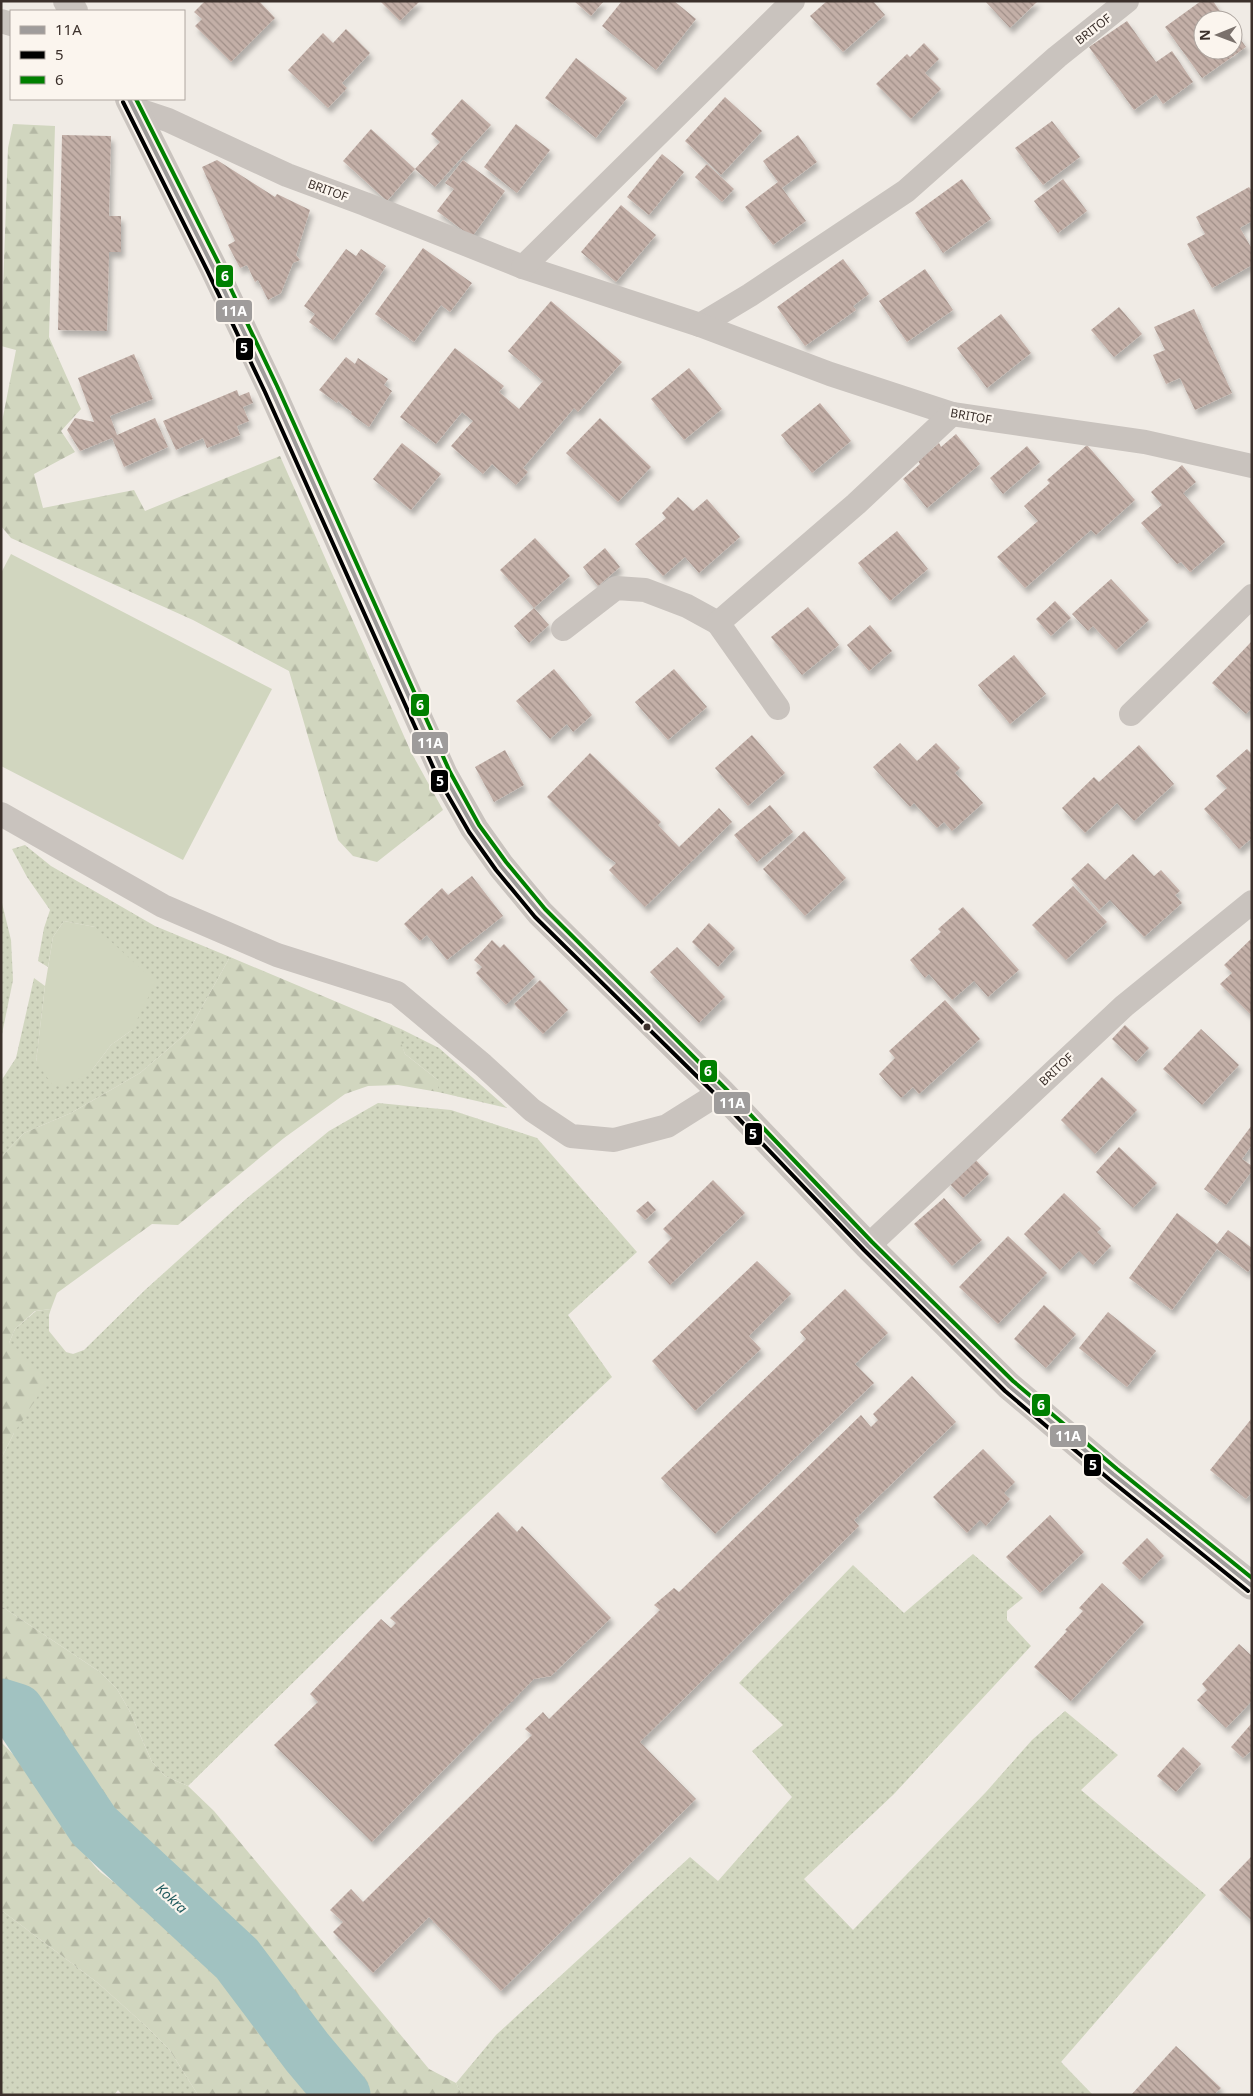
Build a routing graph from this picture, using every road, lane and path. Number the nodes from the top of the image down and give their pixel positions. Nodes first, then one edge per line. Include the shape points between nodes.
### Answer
1 (792, 1) edge
2 (1128, 1) edge
3 (132, 104) edge
4 (522, 267) junction
5 (700, 326) junction
6 (952, 414) junction
7 (1252, 466) edge
8 (1252, 596) edge
9 (718, 623) junction
10 (563, 629) dead end
11 (778, 708) dead end
12 (1131, 714) dead end
13 (1, 814) edge
14 (1252, 902) edge
15 (720, 1092) junction
16 (868, 1246) junction
17 (1252, 1586) edge

1 - 4 street
2 - 5 street, BRITOF via 1056,58 906,191
3 - 4 street, BRITOF via 287,175
3 - 15 street, BRITOF via 271,389 444,775 474,828 540,913
4 - 5 street, BRITOF
5 - 6 street, BRITOF
6 - 7 street, BRITOF via 1145,442
6 - 9 street via 856,504
8 - 12 street
9 - 10 street via 687,606 645,590 616,588
9 - 11 street
13 - 15 street via 163,906 277,955 397,993 532,1110 571,1136 614,1140 667,1126
14 - 16 street, BRITOF via 1124,1006
15 - 16 street, BRITOF
16 - 17 street, BRITOF via 1009,1386

